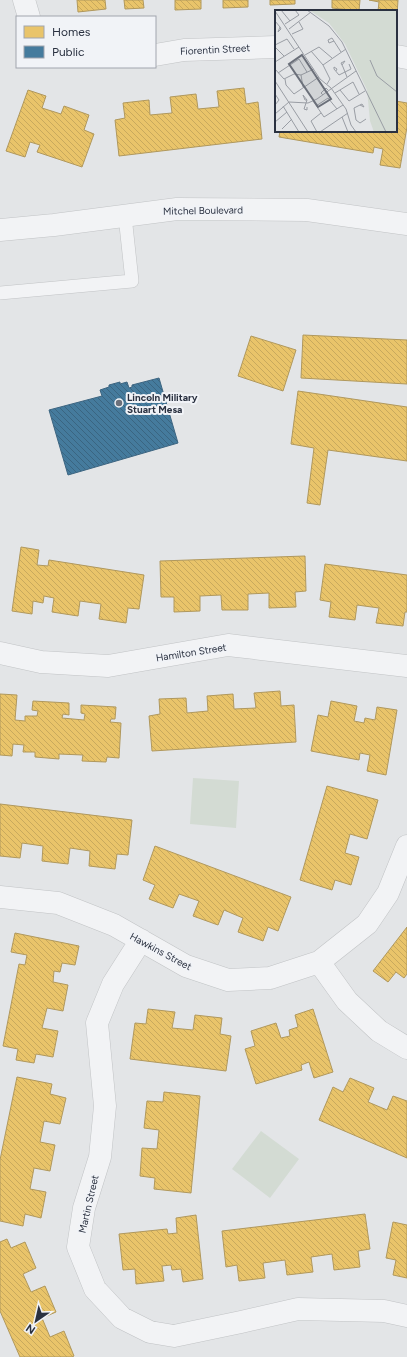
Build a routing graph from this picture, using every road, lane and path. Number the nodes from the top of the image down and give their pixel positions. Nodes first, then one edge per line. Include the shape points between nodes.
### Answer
1 (24, 0) edge
2 (30, 16) edge
3 (275, 47) edge
4 (156, 55) edge
5 (397, 56) edge
6 (407, 58) edge
7 (125, 216) junction
8 (407, 224) edge
9 (0, 230) edge
10 (0, 293) edge
11 (0, 653) edge
12 (407, 666) edge
13 (407, 846) edge
14 (0, 897) edge
15 (141, 940) junction
16 (319, 962) junction
17 (407, 1048) edge
18 (407, 1316) edge

1 - 2 street
3 - 4 street, Fiorentin Street via 184,50
5 - 6 street
7 - 8 street, Mitchel Boulevard via 177,209 307,210
7 - 9 street, Mitchel Boulevard
7 - 10 lane via 132,281
11 - 12 street, Hamilton Street via 41,662 108,666 228,645
13 - 16 street, Hawkins Street via 388,893 367,924
14 - 15 street, Hawkins Street via 58,903 114,925
15 - 16 street, Hawkins Street via 186,966 228,980 270,978
15 - 18 street, Martin Street via 113,984 97,1023 105,1106 100,1157 84,1208 78,1247 95,1290 122,1318 150,1332 174,1336 298,1308 384,1311
16 - 17 street via 347,1001 379,1031

